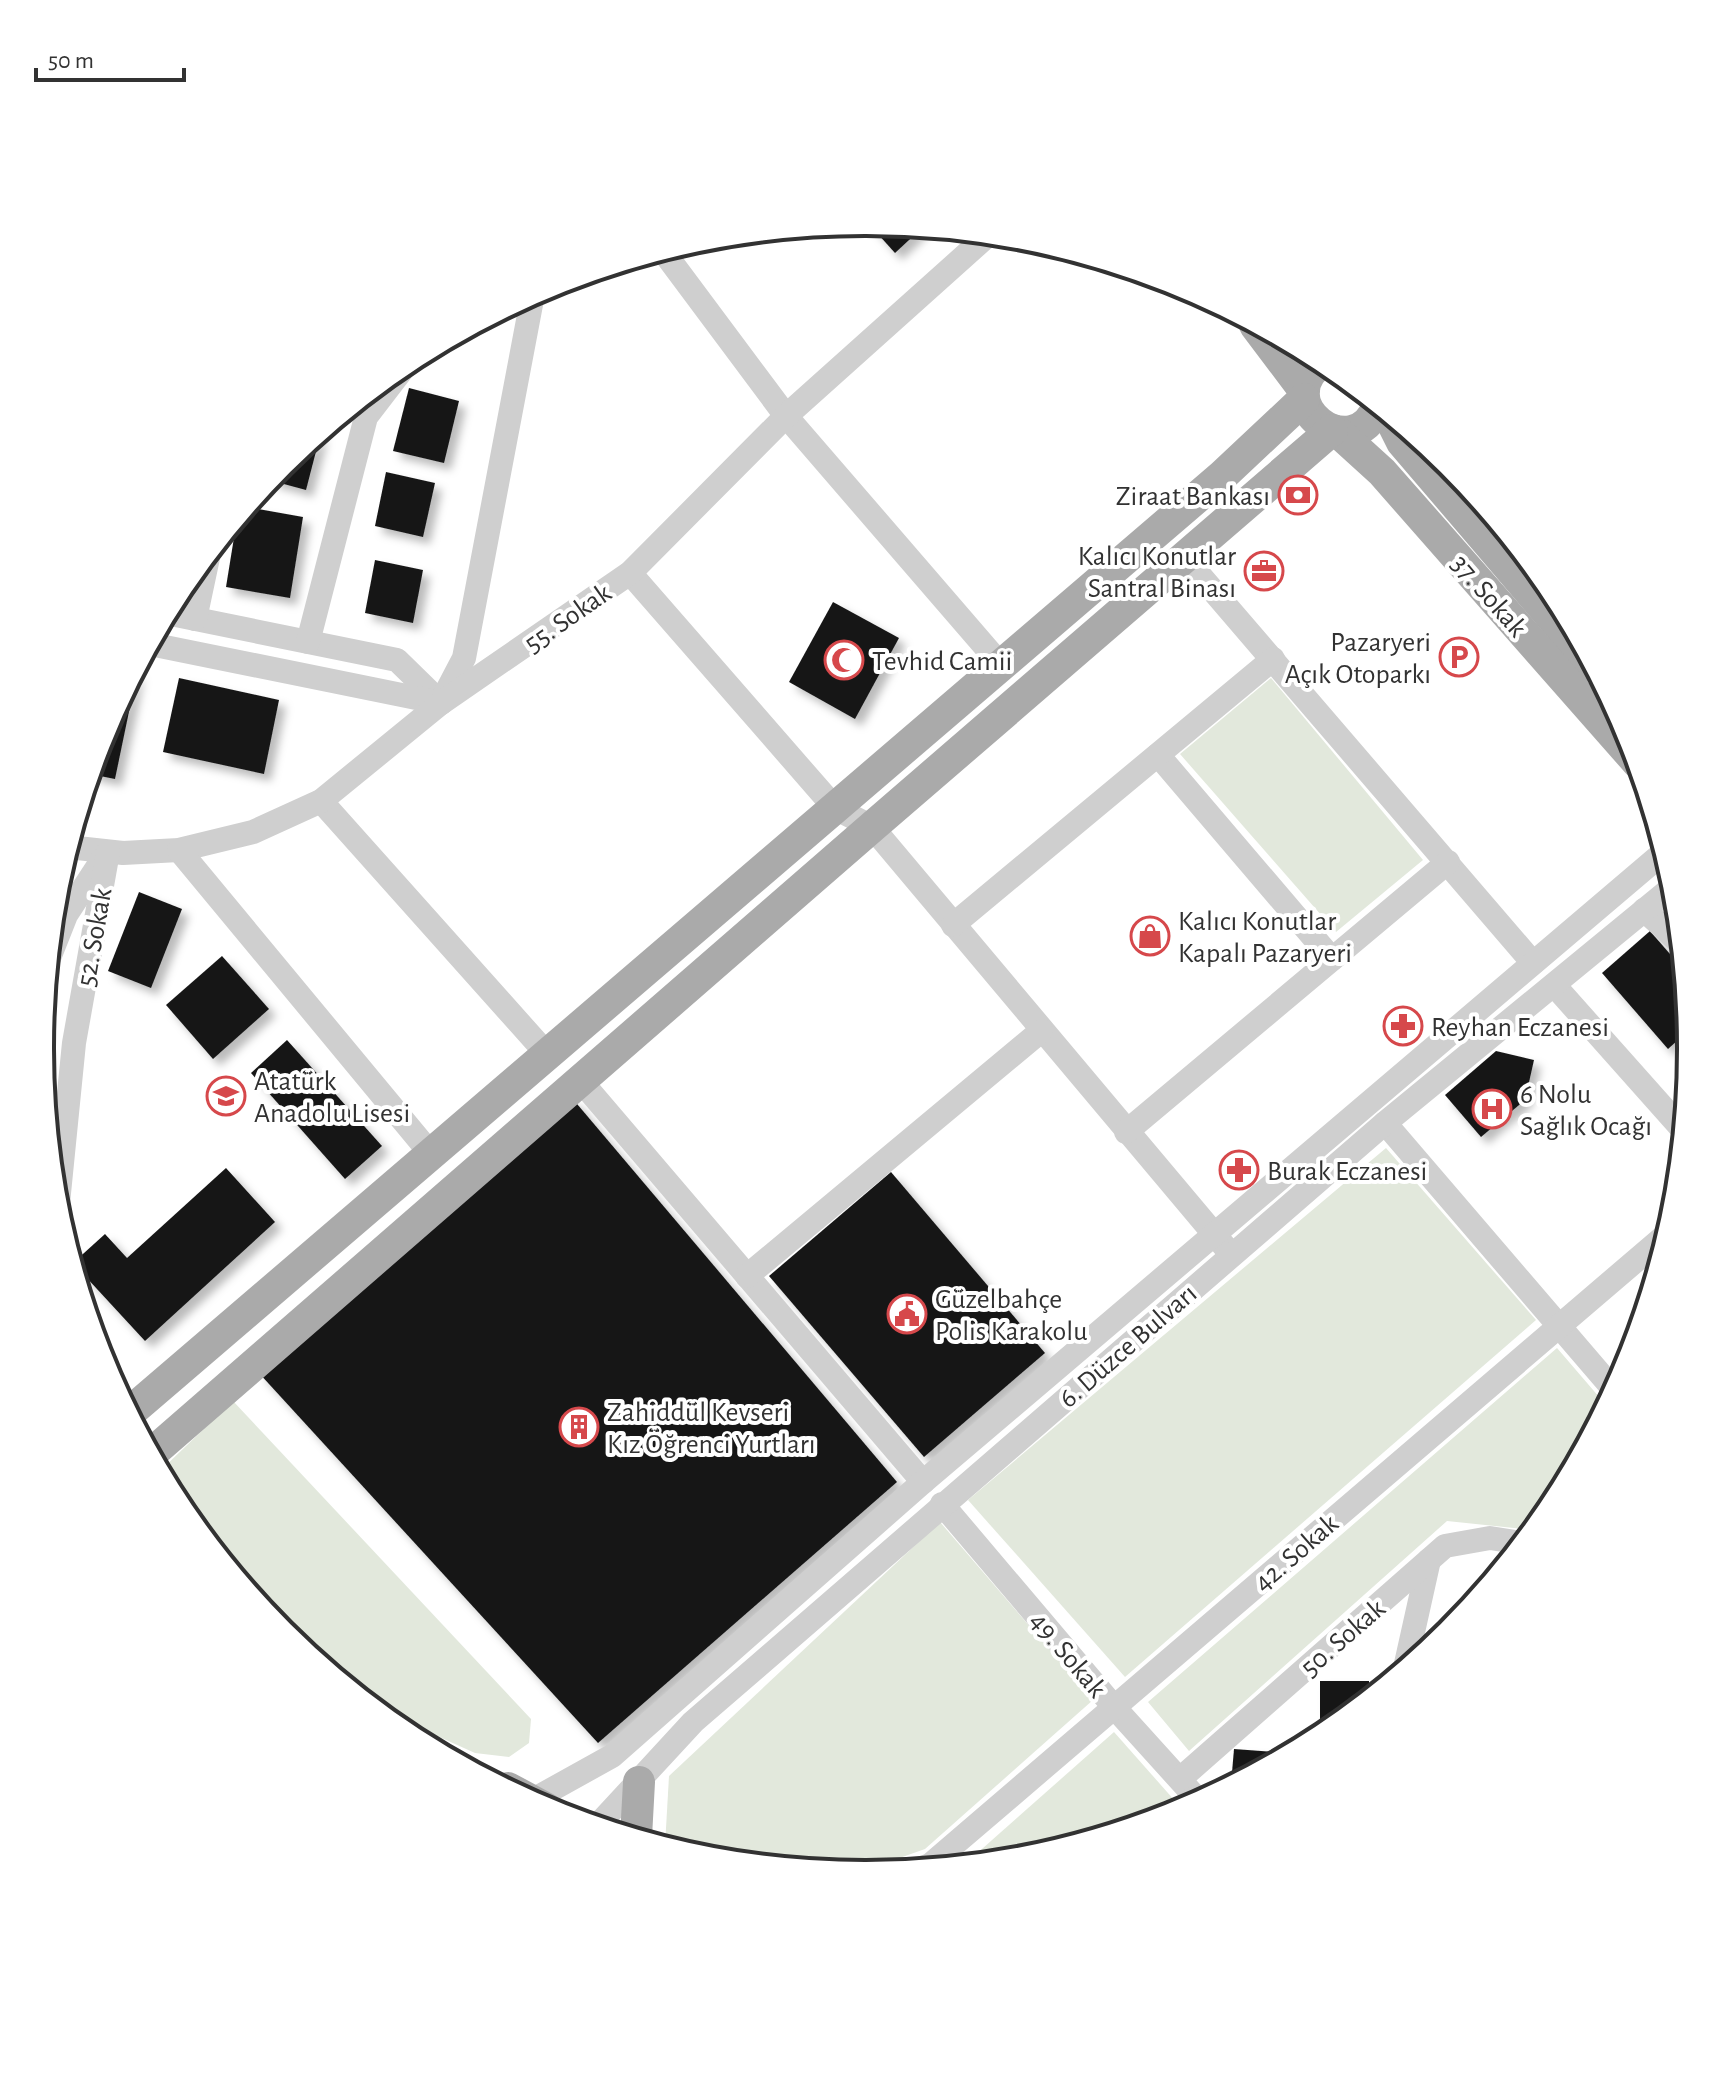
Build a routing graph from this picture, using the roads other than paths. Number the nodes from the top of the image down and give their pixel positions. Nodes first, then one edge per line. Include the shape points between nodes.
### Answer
1 (978, 244) edge
2 (670, 261) edge
3 (530, 309) edge
4 (1268, 343) edge
5 (1312, 370) edge
6 (1304, 394) junction
7 (382, 396) edge
8 (1373, 415) edge
9 (786, 416) junction
10 (1335, 431) junction
11 (1399, 437) edge
12 (1455, 505) junction
13 (1431, 527) junction
14 (1185, 558) junction
15 (630, 573) junction
16 (203, 580) edge
17 (1530, 584) edge
18 (179, 616) edge
19 (195, 619) junction
20 (308, 642) junction
21 (161, 646) edge
22 (1273, 659) junction
23 (1001, 665) junction
24 (1594, 694) edge
25 (441, 703) junction
26 (1158, 755) junction
27 (321, 801) junction
28 (835, 808) junction
29 (872, 827) junction
30 (80, 848) edge
31 (179, 850) junction
32 (108, 852) junction
33 (1654, 860) edge
34 (1448, 862) junction
35 (1662, 896) edge
36 (1644, 910) junction
37 (65, 916) edge
38 (953, 925) junction
39 (1668, 932) edge
40 (1332, 959) junction
41 (1533, 963) junction
42 (1554, 985) junction
43 (1041, 1031) junction
44 (547, 1054) junction
45 (580, 1080) junction
46 (1673, 1119) edge
47 (1385, 1123) junction
48 (1126, 1132) junction
49 (431, 1154) junction
50 (62, 1161) edge
51 (1214, 1234) junction
52 (1652, 1247) edge
53 (1232, 1254) junction
54 (747, 1276) junction
55 (1559, 1326) junction
56 (1605, 1380) edge
57 (137, 1406) edge
58 (159, 1447) edge
59 (923, 1482) junction
60 (942, 1504) junction
61 (1510, 1541) edge
62 (1429, 1560) junction
63 (1409, 1651) edge
64 (1114, 1707) junction
65 (1180, 1779) junction
66 (639, 1782) junction
67 (1191, 1791) edge
68 (542, 1792) edge
69 (606, 1816) edge
70 (637, 1826) edge
71 (941, 1856) edge

1 - 9 street, 55. Sokak
2 - 9 street
3 - 25 street via 464,658
4 - 6 main road, 37. Sokak
5 - 6 main road
6 - 10 main road, 37. Sokak via 1309,413
6 - 23 main road via 1222,476
7 - 20 street via 366,417
8 - 10 main road via 1361,427
9 - 15 street, 55. Sokak
9 - 23 street
10 - 13 main road, 37. Sokak via 1382,472
10 - 14 main road
11 - 12 main road
12 - 13 main road
12 - 17 main road
13 - 24 main road, 37. Sokak
14 - 22 street
14 - 29 main road
15 - 25 street, 55. Sokak
15 - 28 street
16 - 19 street
18 - 19 street
19 - 20 street
20 - 25 street via 397,660
21 - 25 street
22 - 26 street
22 - 34 street
23 - 28 main road
25 - 27 street, 55. Sokak
26 - 38 street
26 - 40 street
27 - 31 street, 55. Sokak via 253,832
27 - 44 street
28 - 29 street
28 - 44 main road
29 - 38 street
29 - 45 main road
30 - 32 street, 55. Sokak
31 - 32 street, 55. Sokak
31 - 49 street
32 - 37 street
32 - 50 street, 52. Sokak via 74,1043
33 - 41 street, 6. Düzce Bulvarı
34 - 40 street
34 - 41 street
35 - 36 street, 6. Düzce Bulvarı
36 - 39 street
36 - 42 street, 6. Düzce Bulvarı
38 - 43 street
40 - 48 street
41 - 51 street, 6. Düzce Bulvarı
42 - 46 street
42 - 47 street, 6. Düzce Bulvarı
43 - 48 street
43 - 54 street
44 - 49 main road
45 - 54 street
45 - 58 main road
47 - 53 street, 6. Düzce Bulvarı
47 - 55 street
48 - 51 street
49 - 57 main road
51 - 53 street
51 - 59 street, 6. Düzce Bulvarı
52 - 55 street, 42. Sokak
53 - 60 street, 6. Düzce Bulvarı
54 - 59 street
55 - 56 street
55 - 64 street, 42. Sokak
59 - 68 street, 6. Düzce Bulvarı via 612,1756
60 - 64 street, 49. Sokak
60 - 66 street, 6. Düzce Bulvarı via 693,1722
61 - 62 street, 50. Sokak via 1490,1538 1445,1546
62 - 63 street
62 - 65 street, 50. Sokak
64 - 65 street, 49. Sokak
64 - 71 street, 42. Sokak
65 - 67 street, 49. Sokak
66 - 69 street, 6. Düzce Bulvarı
66 - 70 main road

